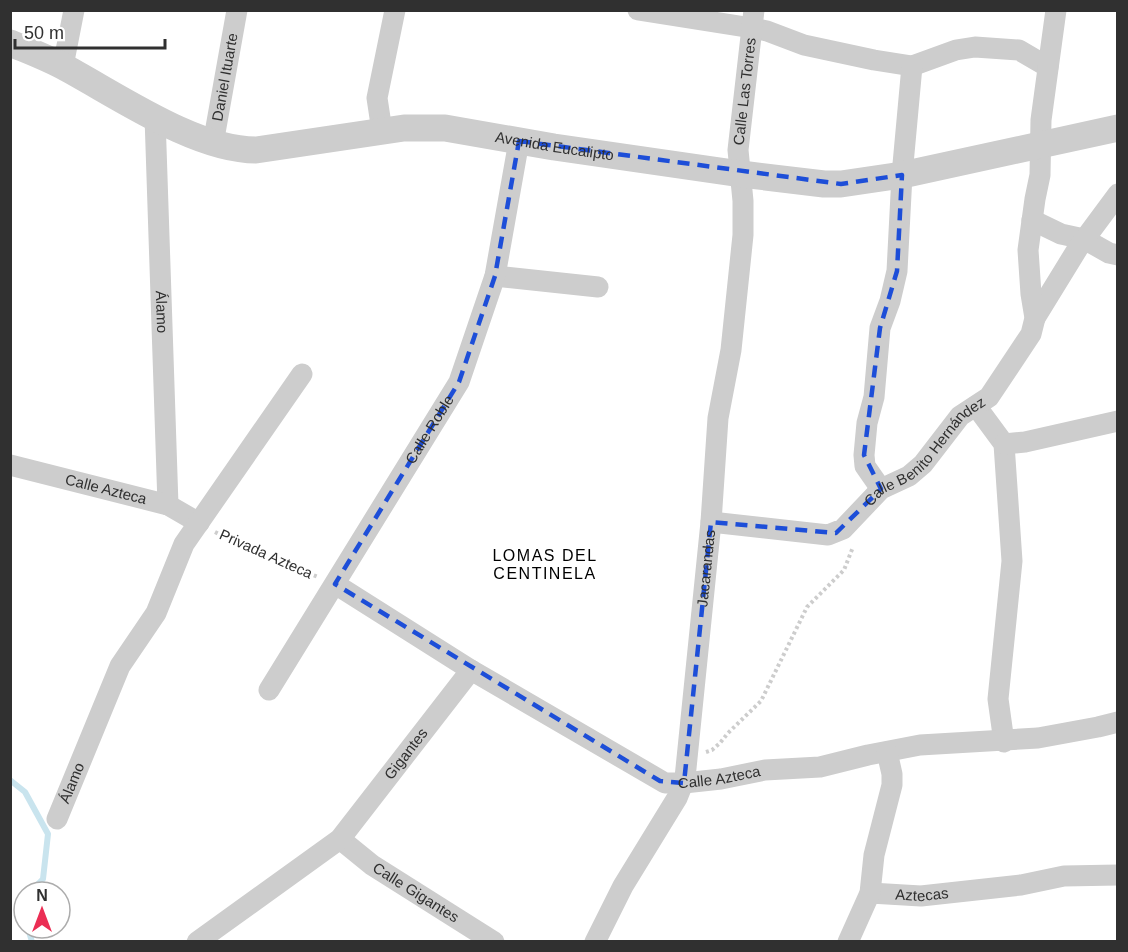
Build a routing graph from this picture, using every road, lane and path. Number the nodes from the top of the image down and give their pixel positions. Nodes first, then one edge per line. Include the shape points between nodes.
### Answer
1 (74, 10) edge
2 (237, 10) edge
3 (395, 10) edge
4 (638, 10) edge
5 (1056, 10) edge
6 (753, 19) edge
7 (10, 43) edge
8 (63, 66) junction
9 (912, 66) junction
10 (1048, 67) junction
11 (155, 117) junction
12 (1118, 128) edge
13 (382, 131) junction
14 (519, 141) junction
15 (213, 144) junction
16 (1041, 144) junction
17 (741, 174) junction
18 (902, 174) junction
19 (1118, 194) edge
20 (1032, 220) junction
21 (1084, 239) junction
22 (1118, 255) edge
23 (495, 276) junction
24 (598, 287) dead end
25 (1035, 318) junction
26 (302, 374) dead end
27 (976, 406) junction
28 (1118, 422) edge
29 (1004, 444) junction
30 (10, 465) edge
31 (881, 489) junction
32 (168, 505) junction
33 (854, 518) junction
34 (711, 522) junction
35 (199, 523) junction
36 (335, 584) junction
37 (471, 670) junction
38 (269, 690) dead end
39 (1118, 722) edge
40 (1004, 742) junction
41 (887, 752) junction
42 (688, 754) junction
43 (684, 783) junction
44 (57, 819) dead end
45 (340, 839) junction
46 (1118, 876) edge
47 (870, 892) junction
48 (197, 942) edge
49 (494, 942) edge
50 (595, 942) edge
51 (848, 942) edge

1 - 8 street
2 - 15 street, Daniel Ituarte
3 - 13 street via 377,98
4 - 6 street
5 - 10 street, Calle Benito Hernández
6 - 9 street via 767,31 804,45
6 - 17 street, Calle Las Torres via 738,150
7 - 8 street, Avenida Eucalipto
8 - 11 street, Avenida Eucalipto
9 - 10 street via 975,47 1019,50
9 - 18 street
10 - 16 street, Calle Benito Hernández
11 - 15 street, Avenida Eucalipto
11 - 32 street, Álamo
12 - 16 street, Avenida Eucalipto
13 - 14 street, Avenida Eucalipto via 445,128
13 - 15 street, Avenida Eucalipto via 256,150
14 - 17 street, Avenida Eucalipto
14 - 23 street, Calle Roble
16 - 18 street, Avenida Eucalipto
16 - 20 street, Calle Benito Hernández
17 - 18 street, Avenida Eucalipto via 824,184
17 - 34 street, Jacarandas via 743,235 718,418
18 - 31 street via 897,271 880,328 864,455 866,466
19 - 21 street
20 - 21 street via 1060,234
20 - 25 street, Calle Benito Hernández via 1028,261
21 - 22 street
21 - 25 street
23 - 24 street
23 - 36 street, Calle Roble via 459,382
25 - 27 street, Calle Benito Hernández via 1029,340 989,397
26 - 35 street, Álamo
27 - 29 street
27 - 31 street, Calle Benito Hernández via 960,416 909,476
28 - 29 street
29 - 40 street via 1012,542 998,699
30 - 32 street, Calle Azteca
31 - 33 street, Calle Benito Hernández
32 - 35 street, Calle Azteca
33 - 34 street, Calle Benito Hernández via 843,529 828,535
33 - 42 path via 855,540 844,570 807,607 761,701 712,750
34 - 42 street, Jacarandas
35 - 36 path, Privada Azteca via 242,546
35 - 44 street, Álamo via 184,544 156,613 120,666
36 - 37 street, Calle Azteca
36 - 38 street, Calle Roble
37 - 43 street, Calle Azteca via 660,781
37 - 45 street, Gigantes
39 - 40 street, Calle Azteca
40 - 41 street, Calle Azteca via 931,744
41 - 43 street, Calle Azteca via 831,765 765,770
41 - 47 street via 892,785 874,855
42 - 43 street, Jacarandas
43 - 50 street, Jacarandas
45 - 48 street, Gigantes
45 - 49 street, Calle Gigantes via 372,865
46 - 47 street, Aztecas via 1064,876 921,896
47 - 51 street

